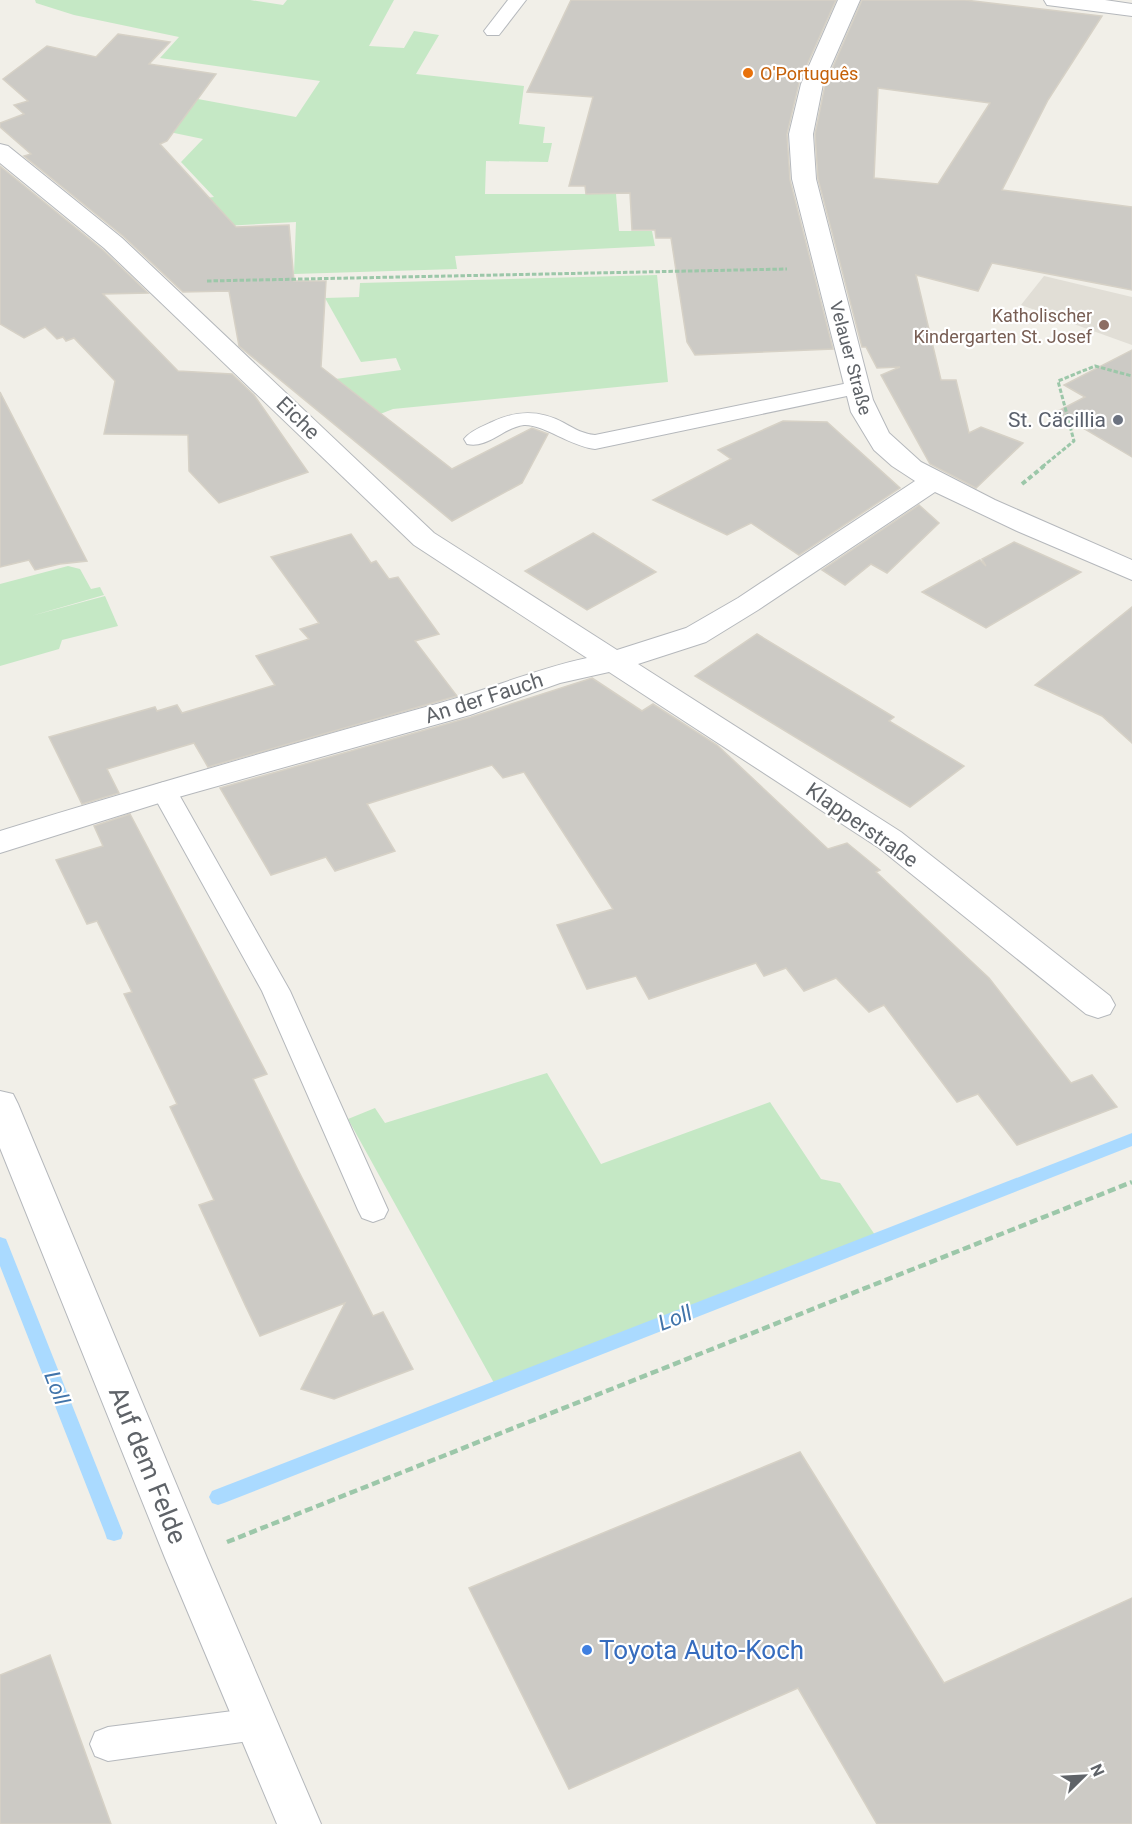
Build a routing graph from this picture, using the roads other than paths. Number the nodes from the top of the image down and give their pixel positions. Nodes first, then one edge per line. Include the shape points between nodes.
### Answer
1 (517, 0) edge
2 (849, 0) edge
3 (1055, 0) edge
4 (1132, 10) edge
5 (493, 31) dead end
6 (0, 150) edge
7 (858, 387) junction
8 (475, 439) dead end
9 (934, 481) junction
10 (1132, 571) edge
11 (615, 660) junction
12 (164, 791) junction
13 (0, 842) edge
14 (1098, 1005) dead end
15 (0, 1104) edge
16 (373, 1210) dead end
17 (256, 1724) junction
18 (108, 1744) dead end
19 (299, 1824) edge

1 - 5 lane
2 - 7 street, Velauer Straße via 812,84 801,134 804,179
3 - 4 street
6 - 11 street, Eiche via 113,243 424,539
7 - 8 lane via 595,442 582,442 534,418 513,421
7 - 9 street, Velauer Straße via 867,421 884,445
9 - 10 street, Velauer Straße
9 - 11 street, An der Fauch via 696,635
11 - 12 street, An der Fauch
11 - 14 street, Klapperstraße via 890,840
12 - 13 street, An der Fauch
12 - 16 lane via 276,991
15 - 17 street, Auf dem Felde
17 - 18 lane
17 - 19 street, Auf dem Felde

